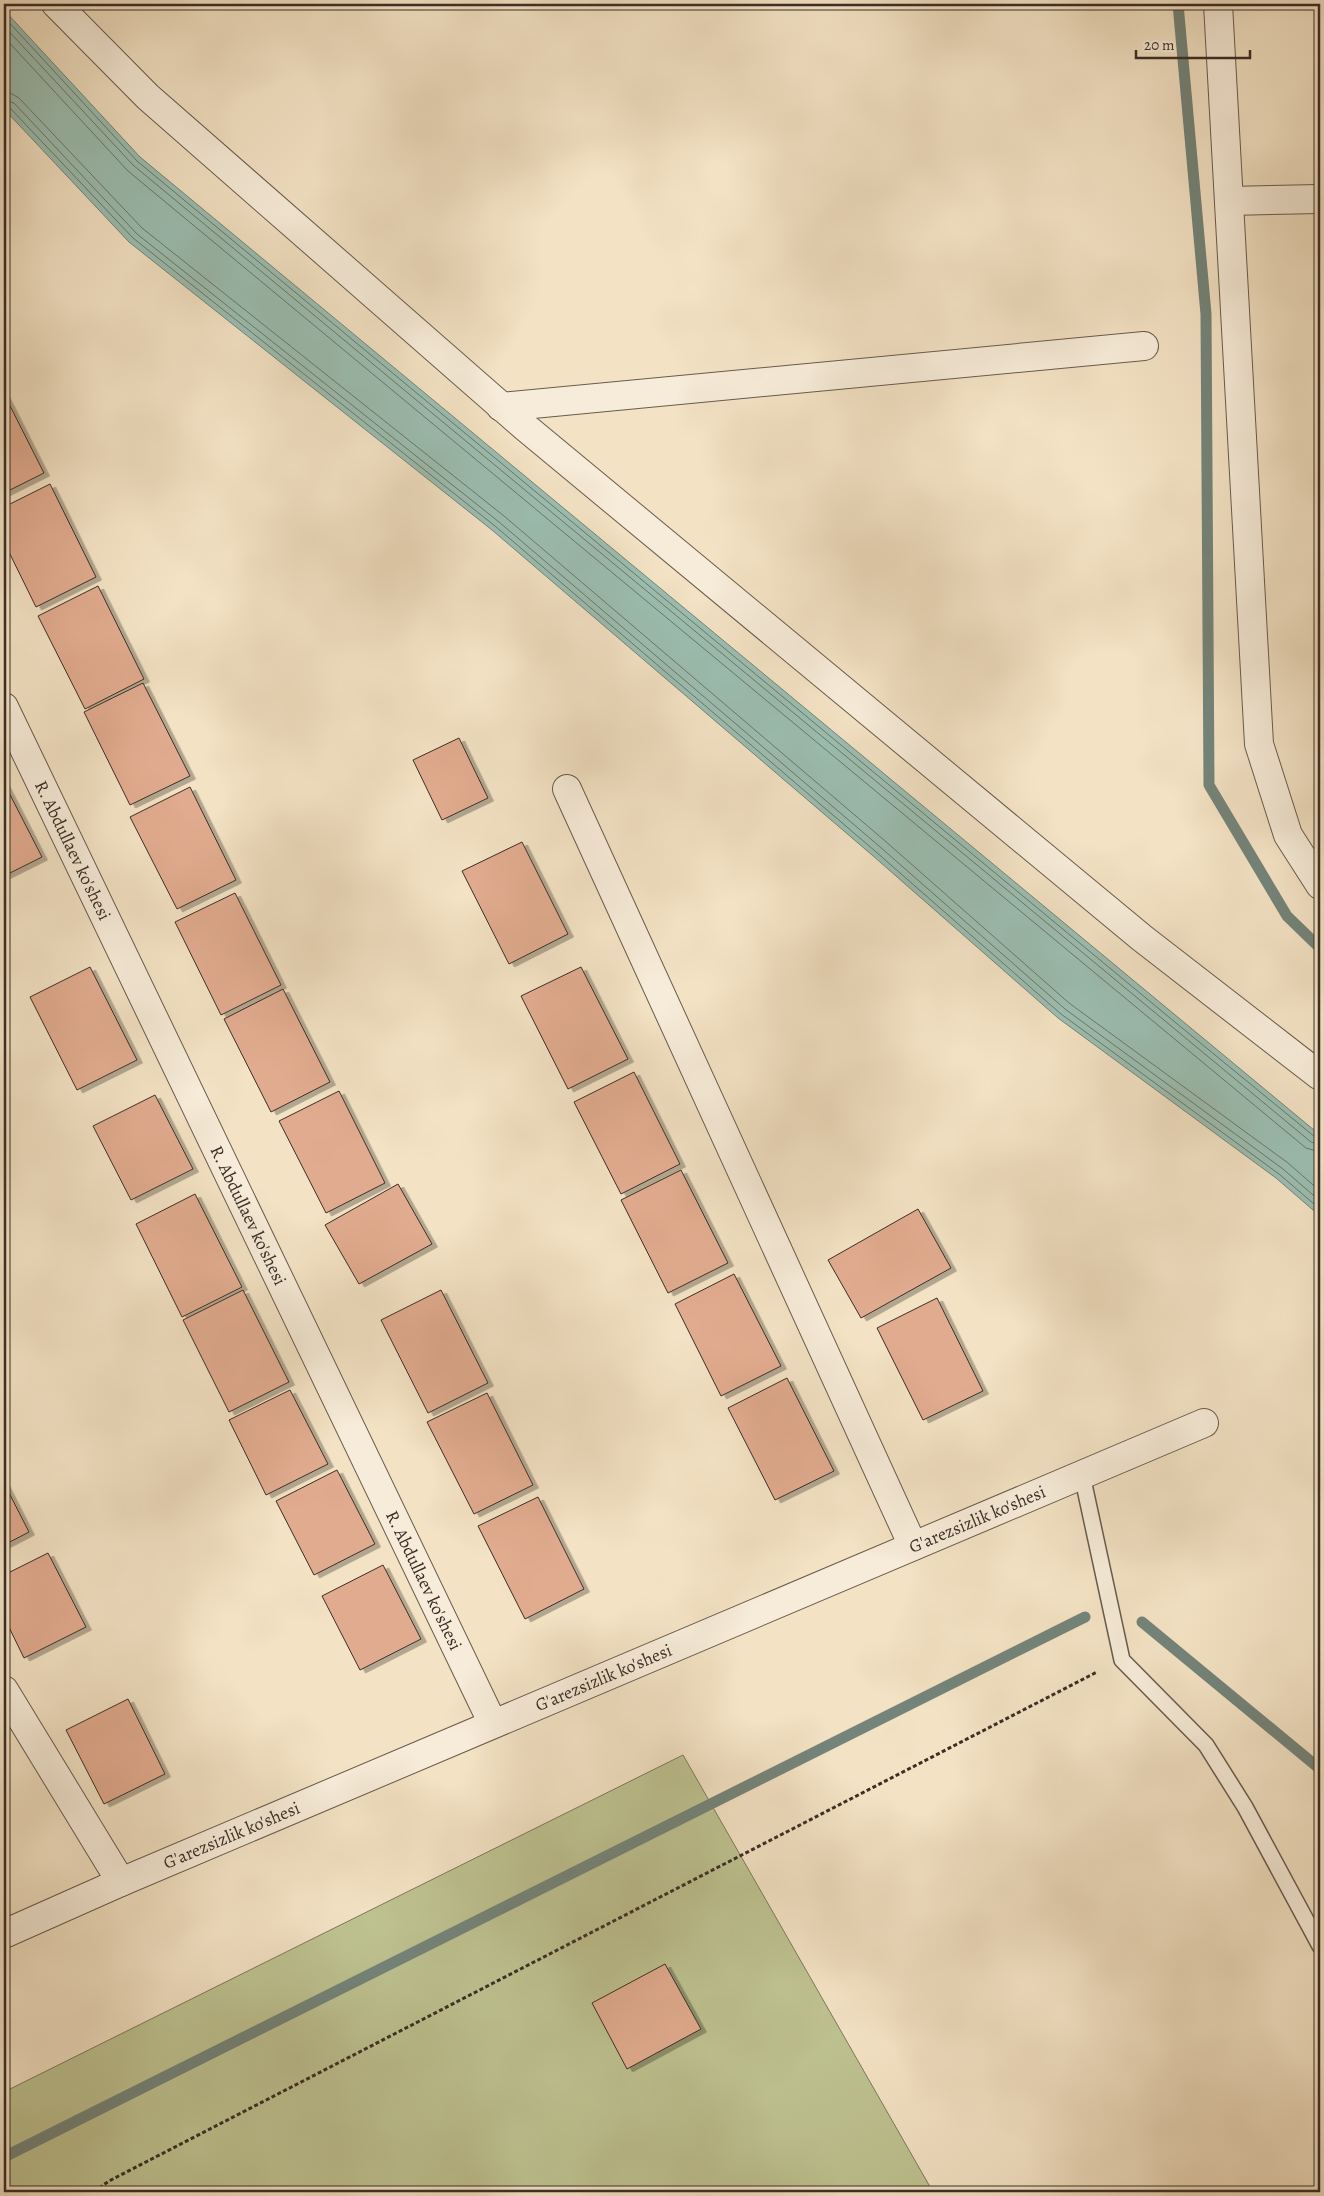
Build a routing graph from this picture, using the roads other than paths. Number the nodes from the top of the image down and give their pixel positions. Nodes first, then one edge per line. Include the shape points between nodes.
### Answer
1 (56, 4) edge
2 (1218, 4) edge
3 (1320, 200) edge
4 (1229, 201) junction
5 (1144, 346) dead end
6 (501, 407) junction
7 (4, 707) edge
8 (567, 789) dead end
9 (1320, 885) edge
10 (1320, 1076) edge
11 (1204, 1423) dead end
12 (1082, 1475) junction
13 (914, 1546) junction
14 (4, 1690) edge
15 (493, 1724) junction
16 (121, 1882) junction
17 (4, 1934) edge
18 (1320, 1946) edge

1 - 6 street via 148,97
2 - 4 street
3 - 4 street
4 - 9 street via 1259,744 1288,835
5 - 6 street
6 - 10 street via 1142,938
7 - 15 street, R. Abdullaev ko'shesi
8 - 13 street
11 - 12 street, G'arezsizlik ko'shesi
12 - 13 street, G'arezsizlik ko'shesi
12 - 18 lane via 1122,1660 1206,1744 1245,1807
13 - 15 street, G'arezsizlik ko'shesi
14 - 16 street
15 - 16 street, G'arezsizlik ko'shesi
16 - 17 street, G'arezsizlik ko'shesi

